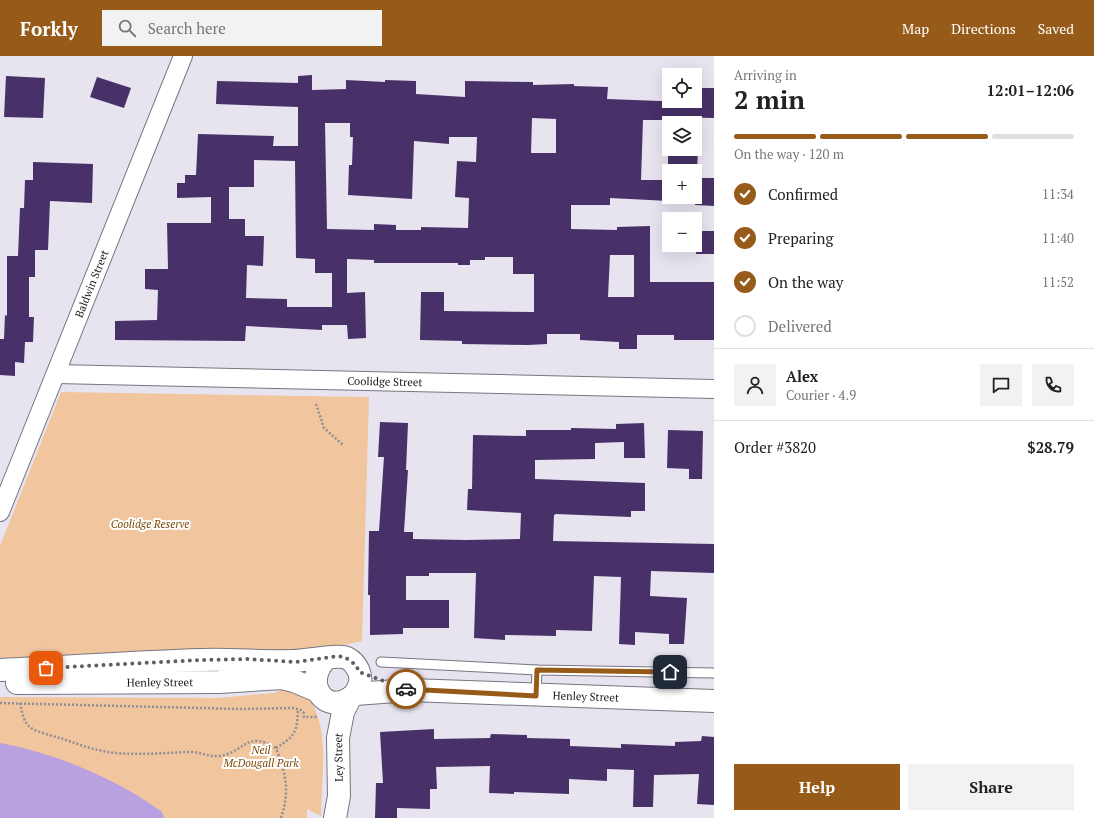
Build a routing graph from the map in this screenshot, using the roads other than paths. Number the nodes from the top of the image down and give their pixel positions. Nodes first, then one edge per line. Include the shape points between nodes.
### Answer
1 (183, 56) edge
2 (56, 374) junction
3 (714, 389) edge
4 (0, 512) edge
5 (326, 659) junction
6 (381, 662) dead end
7 (0, 670) edge
8 (537, 670) junction
9 (359, 672) junction
10 (714, 673) edge
11 (0, 683) edge
12 (410, 690) junction
13 (352, 696) junction
14 (536, 696) junction
15 (320, 702) junction
16 (714, 702) edge
17 (328, 818) edge
18 (335, 818) edge

1 - 2 street, Baldwin Street
2 - 3 street, Coolidge Street
2 - 4 street, Baldwin Street
5 - 7 street, Henley Street via 295,662 201,660
5 - 9 street, Henley Street via 346,658 356,665
5 - 15 street via 316,672 315,684
6 - 8 lane
8 - 10 lane
8 - 14 lane
9 - 12 street, Henley Street
9 - 13 street via 360,683
11 - 15 street, Henley Street via 219,682 282,678 294,681
12 - 13 street, Henley Street
12 - 14 street, Henley Street
13 - 15 street, Henley Street via 339,702
13 - 18 street, Ley Street via 344,712 338,738 339,796
14 - 16 street, Henley Street
15 - 17 street, Ley Street via 328,740 325,797

